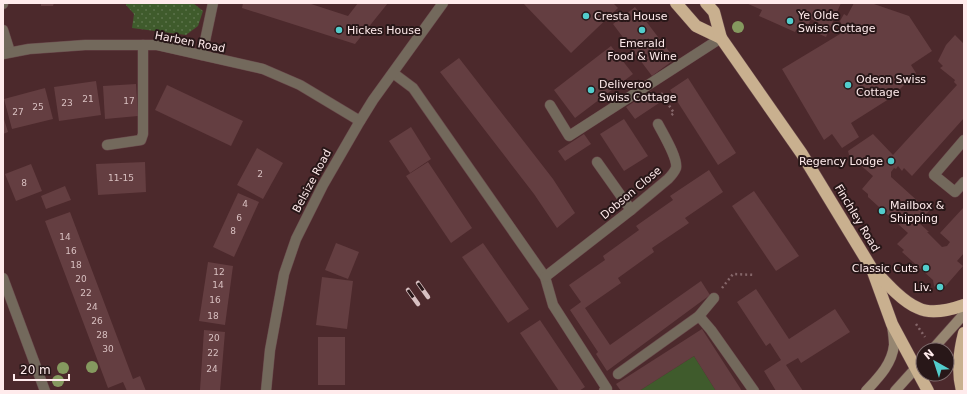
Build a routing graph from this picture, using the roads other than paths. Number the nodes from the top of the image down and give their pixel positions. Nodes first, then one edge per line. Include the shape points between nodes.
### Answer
1 (213, 3) edge
2 (676, 3) edge
3 (706, 3) edge
4 (439, 4) edge
5 (3, 30) edge
6 (721, 38) junction
7 (143, 45) junction
8 (6, 53) edge
9 (202, 56) junction
10 (392, 73) junction
11 (550, 106) dead end
12 (360, 121) junction
13 (658, 124) road end
14 (964, 140) edge
15 (107, 145) dead end
16 (596, 162) dead end
17 (964, 182) edge
18 (632, 210) junction
19 (872, 269) junction
20 (545, 277) junction
21 (3, 278) edge
22 (714, 298) road end
23 (964, 305) edge
24 (964, 314) edge
25 (699, 316) junction
26 (892, 324) junction
27 (964, 333) edge
28 (939, 342) edge
29 (915, 358) edge
30 (915, 368) edge
31 (618, 374) dead end
32 (45, 391) edge
33 (266, 391) edge
34 (604, 391) edge
35 (754, 391) edge
36 (866, 391) edge
37 (895, 391) edge
38 (962, 391) edge

1 - 9 street
2 - 6 highway, Finchley Road via 696,26
3 - 6 highway via 714,12
4 - 10 street, Belsize Road
5 - 8 street
6 - 11 street via 569,136
6 - 19 highway, Finchley Road via 802,154
7 - 8 street, Harben Road via 85,45
7 - 9 street, Harben Road via 157,45
7 - 15 street via 141,140
9 - 12 street, Harben Road via 263,69 300,85
10 - 12 street, Belsize Road
10 - 20 street via 412,88
12 - 33 street, Belsize Road via 323,185 296,239 284,274 270,350
13 - 18 street, Dobson Close via 674,155 676,168 668,179
14 - 17 street via 934,175 954,192
16 - 18 street
18 - 20 street, Dobson Close
19 - 23 highway via 907,302 918,308 942,311
19 - 26 highway, Finchley Road
20 - 34 street via 553,305 607,389
21 - 32 street
22 - 25 street
24 - 28 main road
25 - 31 street
25 - 35 street
26 - 29 highway, Finchley Road
26 - 36 main road via 894,344 891,357
27 - 38 highway via 959,354
30 - 37 main road

